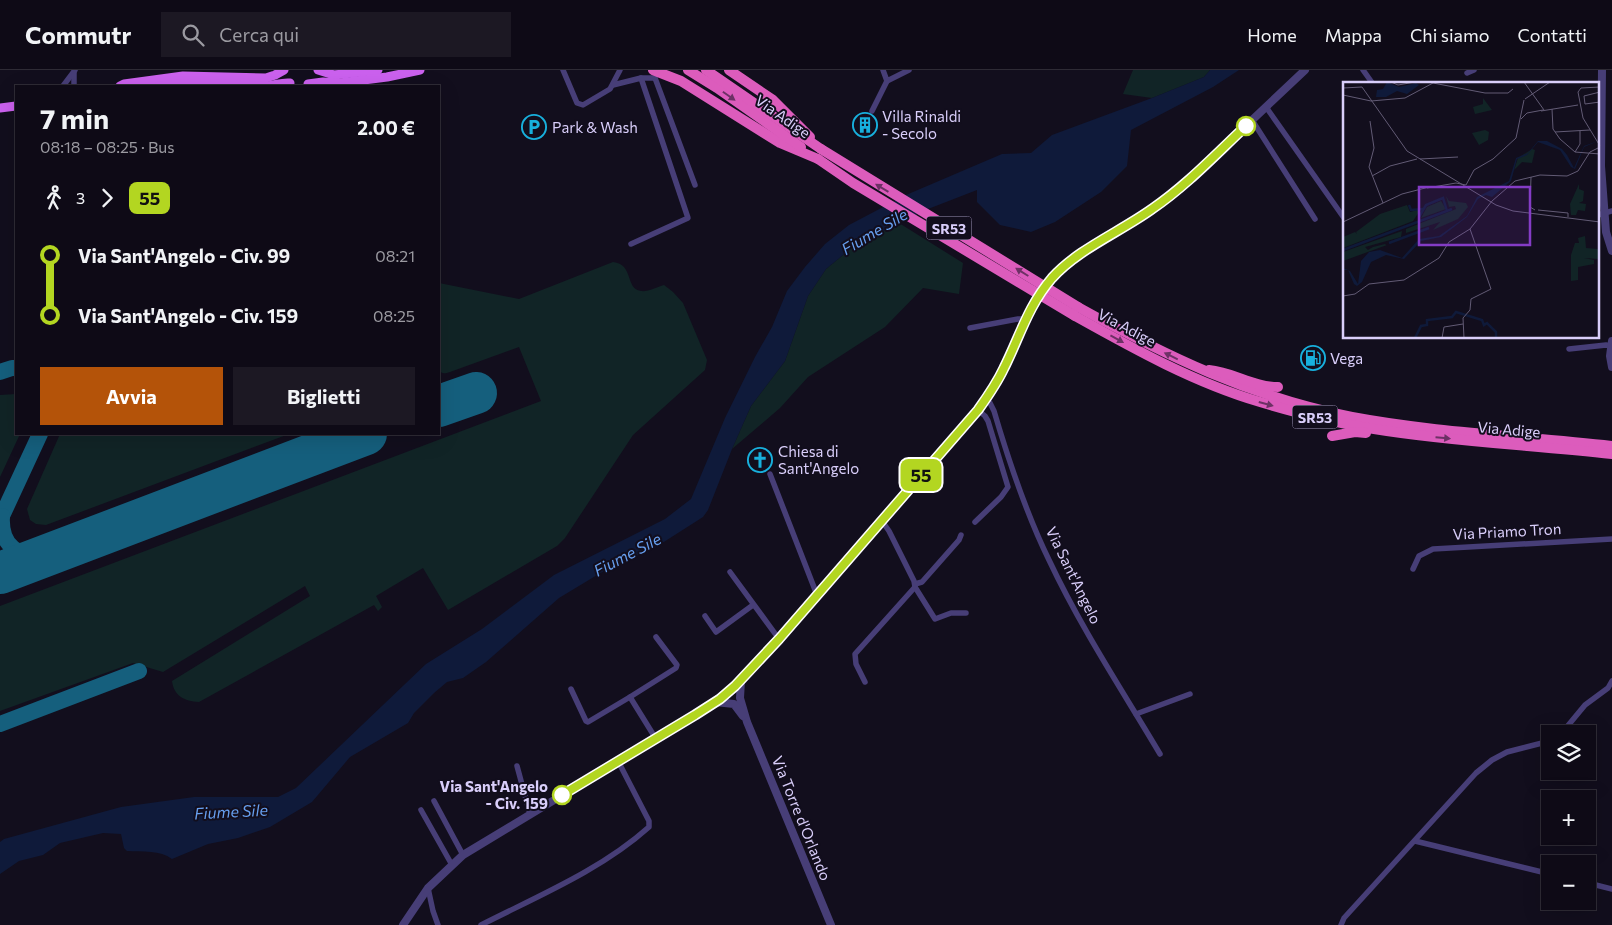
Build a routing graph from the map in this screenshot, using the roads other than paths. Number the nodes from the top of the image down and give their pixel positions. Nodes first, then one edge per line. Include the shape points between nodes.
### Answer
1 (75, 70) edge
2 (285, 70) edge
3 (313, 70) edge
4 (318, 70) edge
5 (378, 70) edge
6 (420, 70) edge
7 (563, 70) edge
8 (620, 70) edge
9 (653, 70) edge
10 (688, 70) edge
11 (706, 70) edge
12 (728, 70) edge
13 (882, 70) edge
14 (909, 70) edge
15 (1305, 70) edge
16 (1363, 70) edge
17 (1474, 70) edge
18 (1602, 70) edge
19 (1467, 73) dead end
20 (224, 77) edge
21 (641, 78) junction
22 (887, 81) junction
23 (1372, 82) edge
24 (72, 84) edge
25 (126, 85) edge
26 (167, 85) edge
27 (260, 85) edge
28 (271, 85) edge
29 (293, 85) edge
30 (305, 85) edge
31 (614, 85) junction
32 (1601, 89) edge
33 (15, 106) edge
34 (1266, 106) junction
35 (0, 108) edge
36 (872, 111) dead end
37 (1252, 120) junction
38 (1600, 137) edge
39 (819, 154) junction
40 (695, 186) dead end
41 (1605, 213) edge
42 (1343, 217) edge
43 (1315, 219) dead end
44 (631, 244) dead end
45 (1612, 251) edge
46 (1076, 312) junction
47 (1025, 319) junction
48 (970, 328) dead end
49 (1611, 343) edge
50 (1569, 349) dead end
51 (1612, 367) edge
52 (1200, 370) junction
53 (1278, 387) dead end
54 (986, 399) junction
55 (978, 410) junction
56 (1417, 435) junction
57 (1332, 436) dead end
58 (1612, 444) edge
59 (1612, 454) edge
60 (770, 474) dead end
61 (882, 520) junction
62 (975, 522) dead end
63 (961, 535) dead end
64 (1612, 539) edge
65 (1413, 569) dead end
66 (730, 572) dead end
67 (915, 585) junction
68 (817, 595) junction
69 (753, 605) junction
70 (966, 613) dead end
71 (705, 616) dead end
72 (656, 637) dead end
73 (779, 639) junction
74 (741, 680) junction
75 (1612, 681) edge
76 (865, 682) dead end
77 (571, 689) dead end
78 (729, 691) junction
79 (1190, 694) dead end
80 (630, 697) junction
81 (740, 698) junction
82 (714, 702) junction
83 (736, 706) junction
84 (1136, 714) junction
85 (747, 722) junction
86 (1568, 725) edge
87 (656, 739) junction
88 (1541, 743) edge
89 (1160, 754) dead end
90 (618, 761) junction
91 (517, 766) dead end
92 (434, 801) dead end
93 (421, 810) dead end
94 (530, 814) junction
95 (1415, 841) junction
96 (463, 856) junction
97 (452, 865) junction
98 (1541, 872) edge
99 (1596, 885) edge
100 (428, 888) junction
101 (1612, 889) edge
102 (403, 925) edge
103 (438, 925) edge
104 (481, 925) edge
105 (831, 925) edge
106 (1341, 925) edge

1 - 24 street
2 - 20 main road via 266,78
2 - 29 main road
3 - 30 main road via 313,77
4 - 5 main road via 334,75
6 - 30 main road via 340,83
7 - 31 street via 577,103 583,105
8 - 31 street
9 - 39 highway via 680,81 780,143
10 -> 39 highway, Via Adige / SR53
11 - 39 highway, Via Adige / SR53
12 - 39 highway via 774,100 802,128
13 - 22 street
14 - 22 street
15 - 34 street
16 - 23 street
17 - 19 street
18 - 32 street
20 - 25 main road via 175,76
20 - 26 main road
20 - 27 main road
21 - 31 street
21 - 40 street via 655,78
21 - 44 street via 688,218
22 - 36 street
28 - 29 main road
32 - 38 street
33 - 35 main road
34 - 37 street
34 - 42 street
37 - 43 street
37 - 47 street via 1172,195 1063,267 1041,292
38 - 41 street
39 - 46 highway, Via Adige / SR53, bridge
41 - 45 street
52 -> 46 highway, Via Adige / SR53
46 -> 56 highway, Via Adige / SR53 via 1168,366 1258,402 1320,418
47 - 48 street
47 - 54 street via 1004,369
49 - 50 street
49 - 51 street
52 - 53 highway via 1223,372 1264,387
52 - 58 highway, Via Adige / SR53 via 1249,389 1352,417 1412,426
54 - 55 street
54 - 84 street, Via Sant'Angelo via 1048,559 1080,622
55 - 61 street
55 - 62 street via 988,421 1008,487
56 - 57 highway via 1355,432
56 -> 59 highway, Via Adige / SR53
60 - 68 street
61 - 67 street
61 - 68 street
63 - 67 street via 922,582
64 - 65 street, Via Priamo Tron via 1433,549 1419,556
66 - 69 street
67 - 70 street via 935,619 951,613
67 - 76 street via 855,654
68 - 73 street
69 - 71 street via 716,632
69 - 73 street
72 - 80 street via 676,668
73 - 74 street
74 - 78 street
74 - 81 street, Via Torre d'Orlando
75 - 86 street
77 - 80 street via 588,722
78 - 81 street
78 - 82 street
78 - 83 street, Via Torre d'Orlando
79 - 84 street
80 - 87 street
81 - 85 street, Via Torre d'Orlando
82 - 83 street
82 - 87 street
83 - 85 street, Via Torre d'Orlando
84 - 89 street, Via Sant'Angelo
85 - 105 street, Via Torre d'Orlando
87 - 90 street
88 - 95 street via 1507,752 1492,760 1476,773
90 - 94 street
90 - 104 street via 649,821 649,827 602,862
91 - 94 street
92 - 96 street
93 - 97 street
94 - 96 street
95 - 98 street
95 - 106 street
96 - 97 street
97 - 100 street
99 - 101 street
100 - 102 street
100 - 103 street

